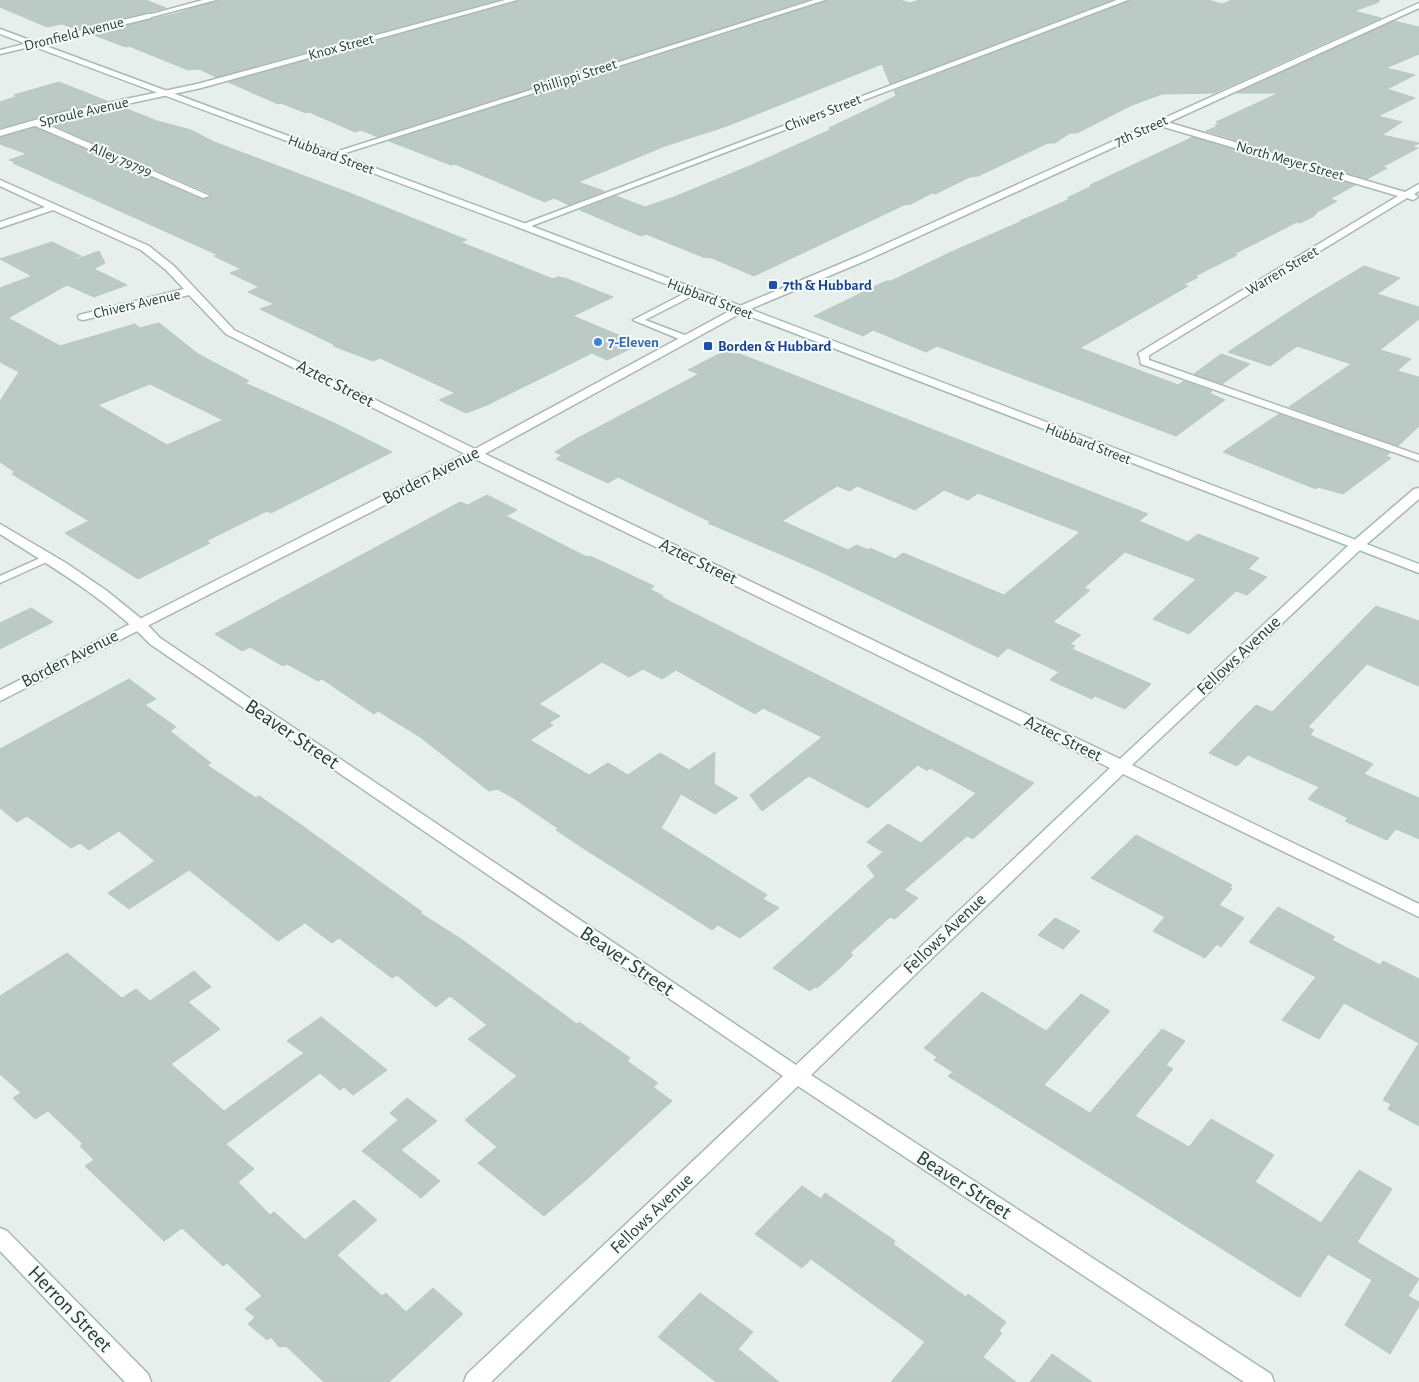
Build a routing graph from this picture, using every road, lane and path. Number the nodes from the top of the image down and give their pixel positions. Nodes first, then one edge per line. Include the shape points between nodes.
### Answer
1 (212, 0) edge
2 (513, 0) edge
3 (820, 0) edge
4 (1124, 0) edge
5 (1419, 5) edge
6 (0, 31) edge
7 (34, 44) junction
8 (0, 52) edge
9 (168, 93) junction
10 (36, 123) junction
11 (1160, 123) junction
12 (0, 133) edge
13 (330, 155) junction
14 (0, 183) edge
15 (1419, 187) edge
16 (1406, 195) junction
17 (206, 196) dead end
18 (1419, 198) edge
19 (54, 207) junction
20 (0, 225) edge
21 (523, 226) junction
22 (863, 258) joint
23 (191, 291) junction
24 (693, 292) junction
25 (739, 310) junction
26 (83, 317) dead end
27 (687, 339) junction
28 (1144, 354) joint
29 (474, 454) junction
30 (1419, 458) edge
31 (1419, 492) edge
32 (0, 528) edge
33 (1356, 546) junction
34 (47, 558) junction
35 (1419, 569) edge
36 (0, 580) edge
37 (140, 623) junction
38 (0, 696) edge
39 (1121, 767) junction
40 (1419, 911) edge
41 (796, 1075) junction
42 (0, 1237) edge
43 (140, 1382) edge
44 (475, 1382) edge
45 (1263, 1382) edge

1 - 7 street, Dronfield Avenue
2 - 9 street, Knox Street
3 - 13 street, Phillippi Street
4 - 21 street, Chivers Street
5 - 11 street, 7th Street
6 - 7 street, Hubbard Street
7 - 8 street, Dronfield Avenue
7 - 9 street, Hubbard Street
9 - 10 street, Sproule Avenue
9 - 13 street, Hubbard Street
10 - 12 street, Sproule Avenue
10 - 17 lane, Alley 79799
11 - 16 street, North Meyer Street
11 - 22 street, 7th Street
13 - 21 street, Hubbard Street
14 - 19 street, Aztec Street
15 - 16 street, Warren Street
16 - 18 street, North Meyer Street
16 - 28 street, Warren Street
19 - 20 street
19 - 23 street, Aztec Street via 145,248
21 - 24 street, Hubbard Street
22 - 25 street, Borden Avenue
23 - 26 street, Chivers Avenue
23 - 29 street, Aztec Street via 230,332
24 - 25 street, Hubbard Street
24 - 27 lane via 638,320
25 - 27 street, Borden Avenue
25 - 33 street, Hubbard Street
27 - 29 street, Borden Avenue
28 - 30 lane via 1144,362
29 - 37 street, Borden Avenue
29 - 39 street, Aztec Street
31 - 33 street, Fellows Avenue
32 - 34 street, Beaver Street
33 - 35 street, Hubbard Street
33 - 39 street, Fellows Avenue
34 - 36 lane
34 - 37 street, Beaver Street
37 - 38 street, Borden Avenue
37 - 41 street, Beaver Street via 155,641
39 - 40 street, Aztec Street
39 - 41 street, Fellows Avenue
41 - 44 street, Fellows Avenue
41 - 45 street, Beaver Street
42 - 43 street, Herron Street

